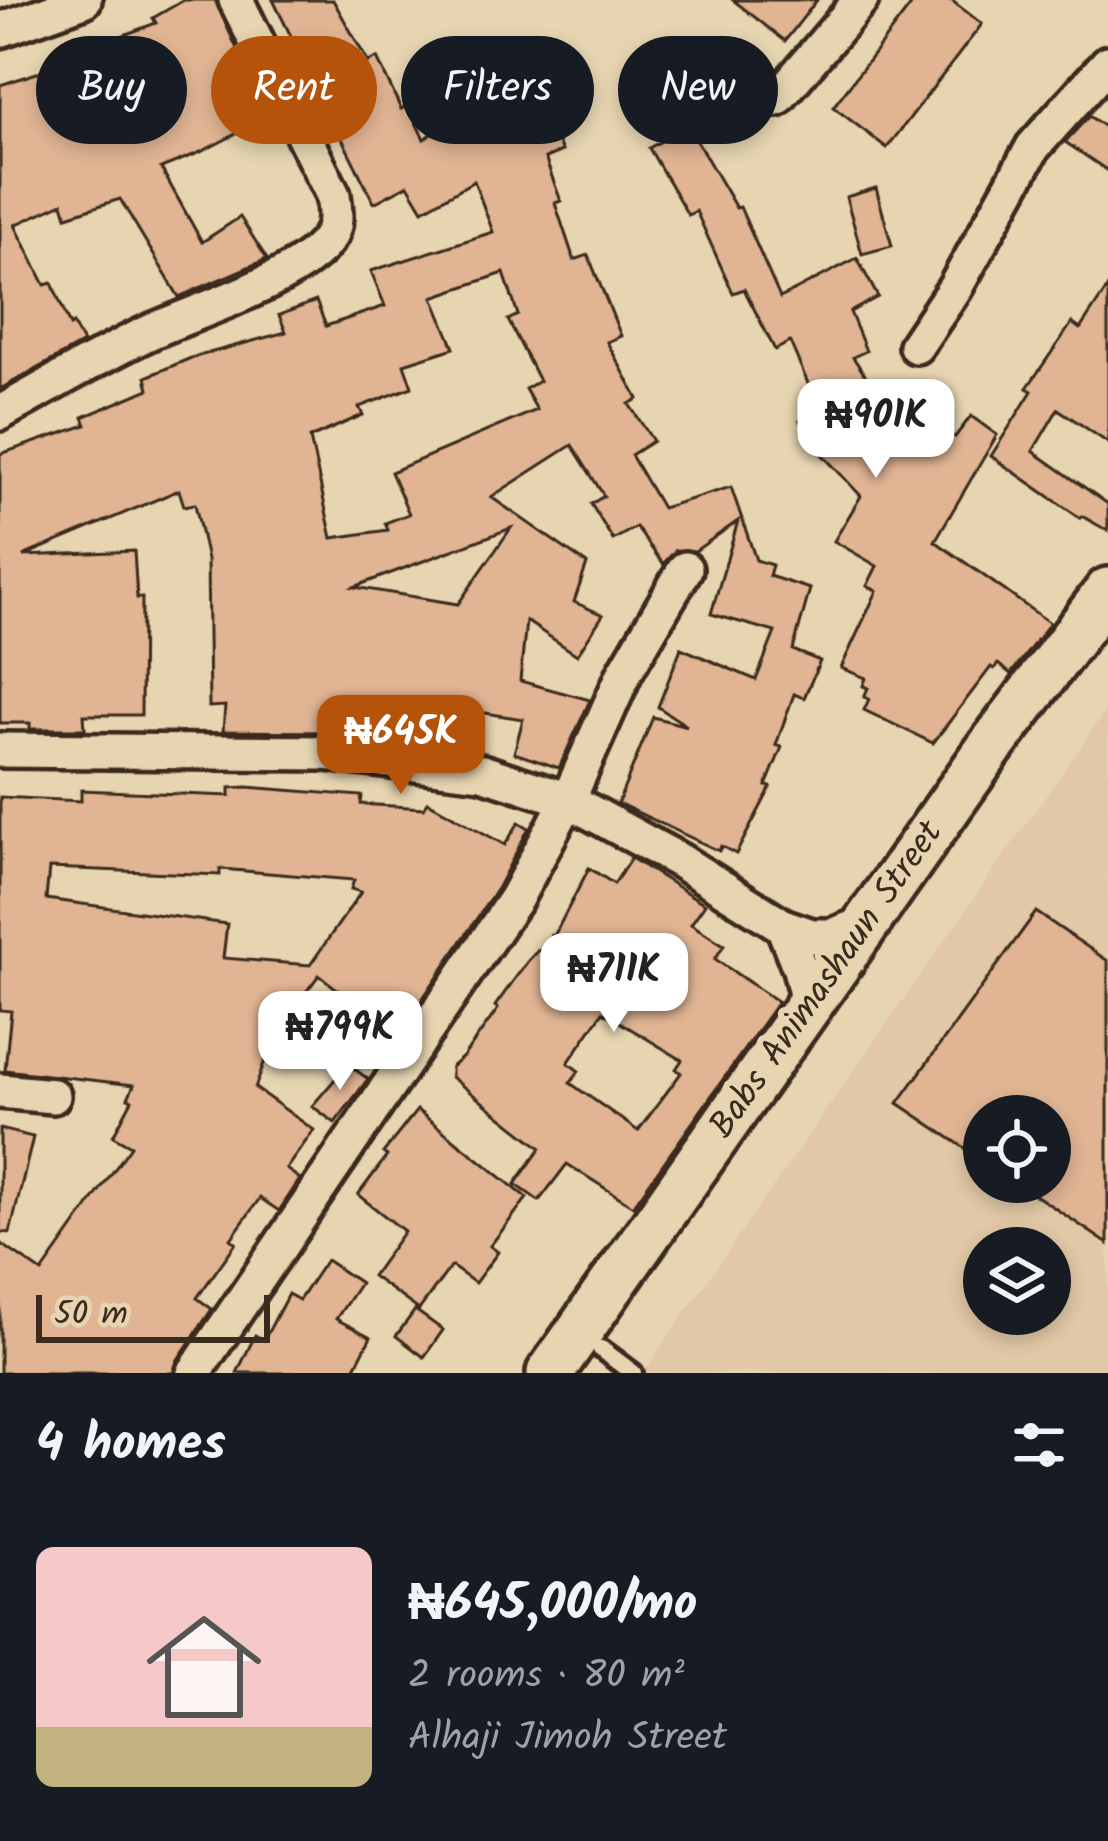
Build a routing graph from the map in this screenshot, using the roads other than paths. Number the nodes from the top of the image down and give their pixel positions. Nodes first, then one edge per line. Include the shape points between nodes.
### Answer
1 (84, 0) edge
2 (236, 0) edge
3 (861, 0) edge
4 (0, 30) edge
5 (1108, 64) edge
6 (778, 98) edge
7 (916, 346) dead end
8 (0, 413) edge
9 (685, 569) dead end
10 (1108, 591) edge
11 (1108, 635) edge
12 (0, 750) edge
13 (568, 800) junction
14 (866, 923) junction
15 (783, 926) junction
16 (809, 1007) junction
17 (0, 1090) edge
18 (53, 1096) dead end
19 (606, 1365) edge
20 (194, 1373) edge
21 (550, 1373) edge

1 - 4 street
2 - 8 street via 333,194 329,238 266,283 144,335
3 - 6 street
5 - 7 street via 1033,147
9 - 13 street via 625,672
10 - 14 main road, Babs Animashaun Street
11 - 19 main road, Babs Animashaun Street via 791,1076
12 - 13 street via 325,753 482,772
13 - 15 street
13 - 20 street via 516,898
14 - 15 street via 832,936
14 - 16 main road, Babs Animashaun Street
15 - 16 street
16 - 21 main road, Babs Animashaun Street
17 - 18 street

